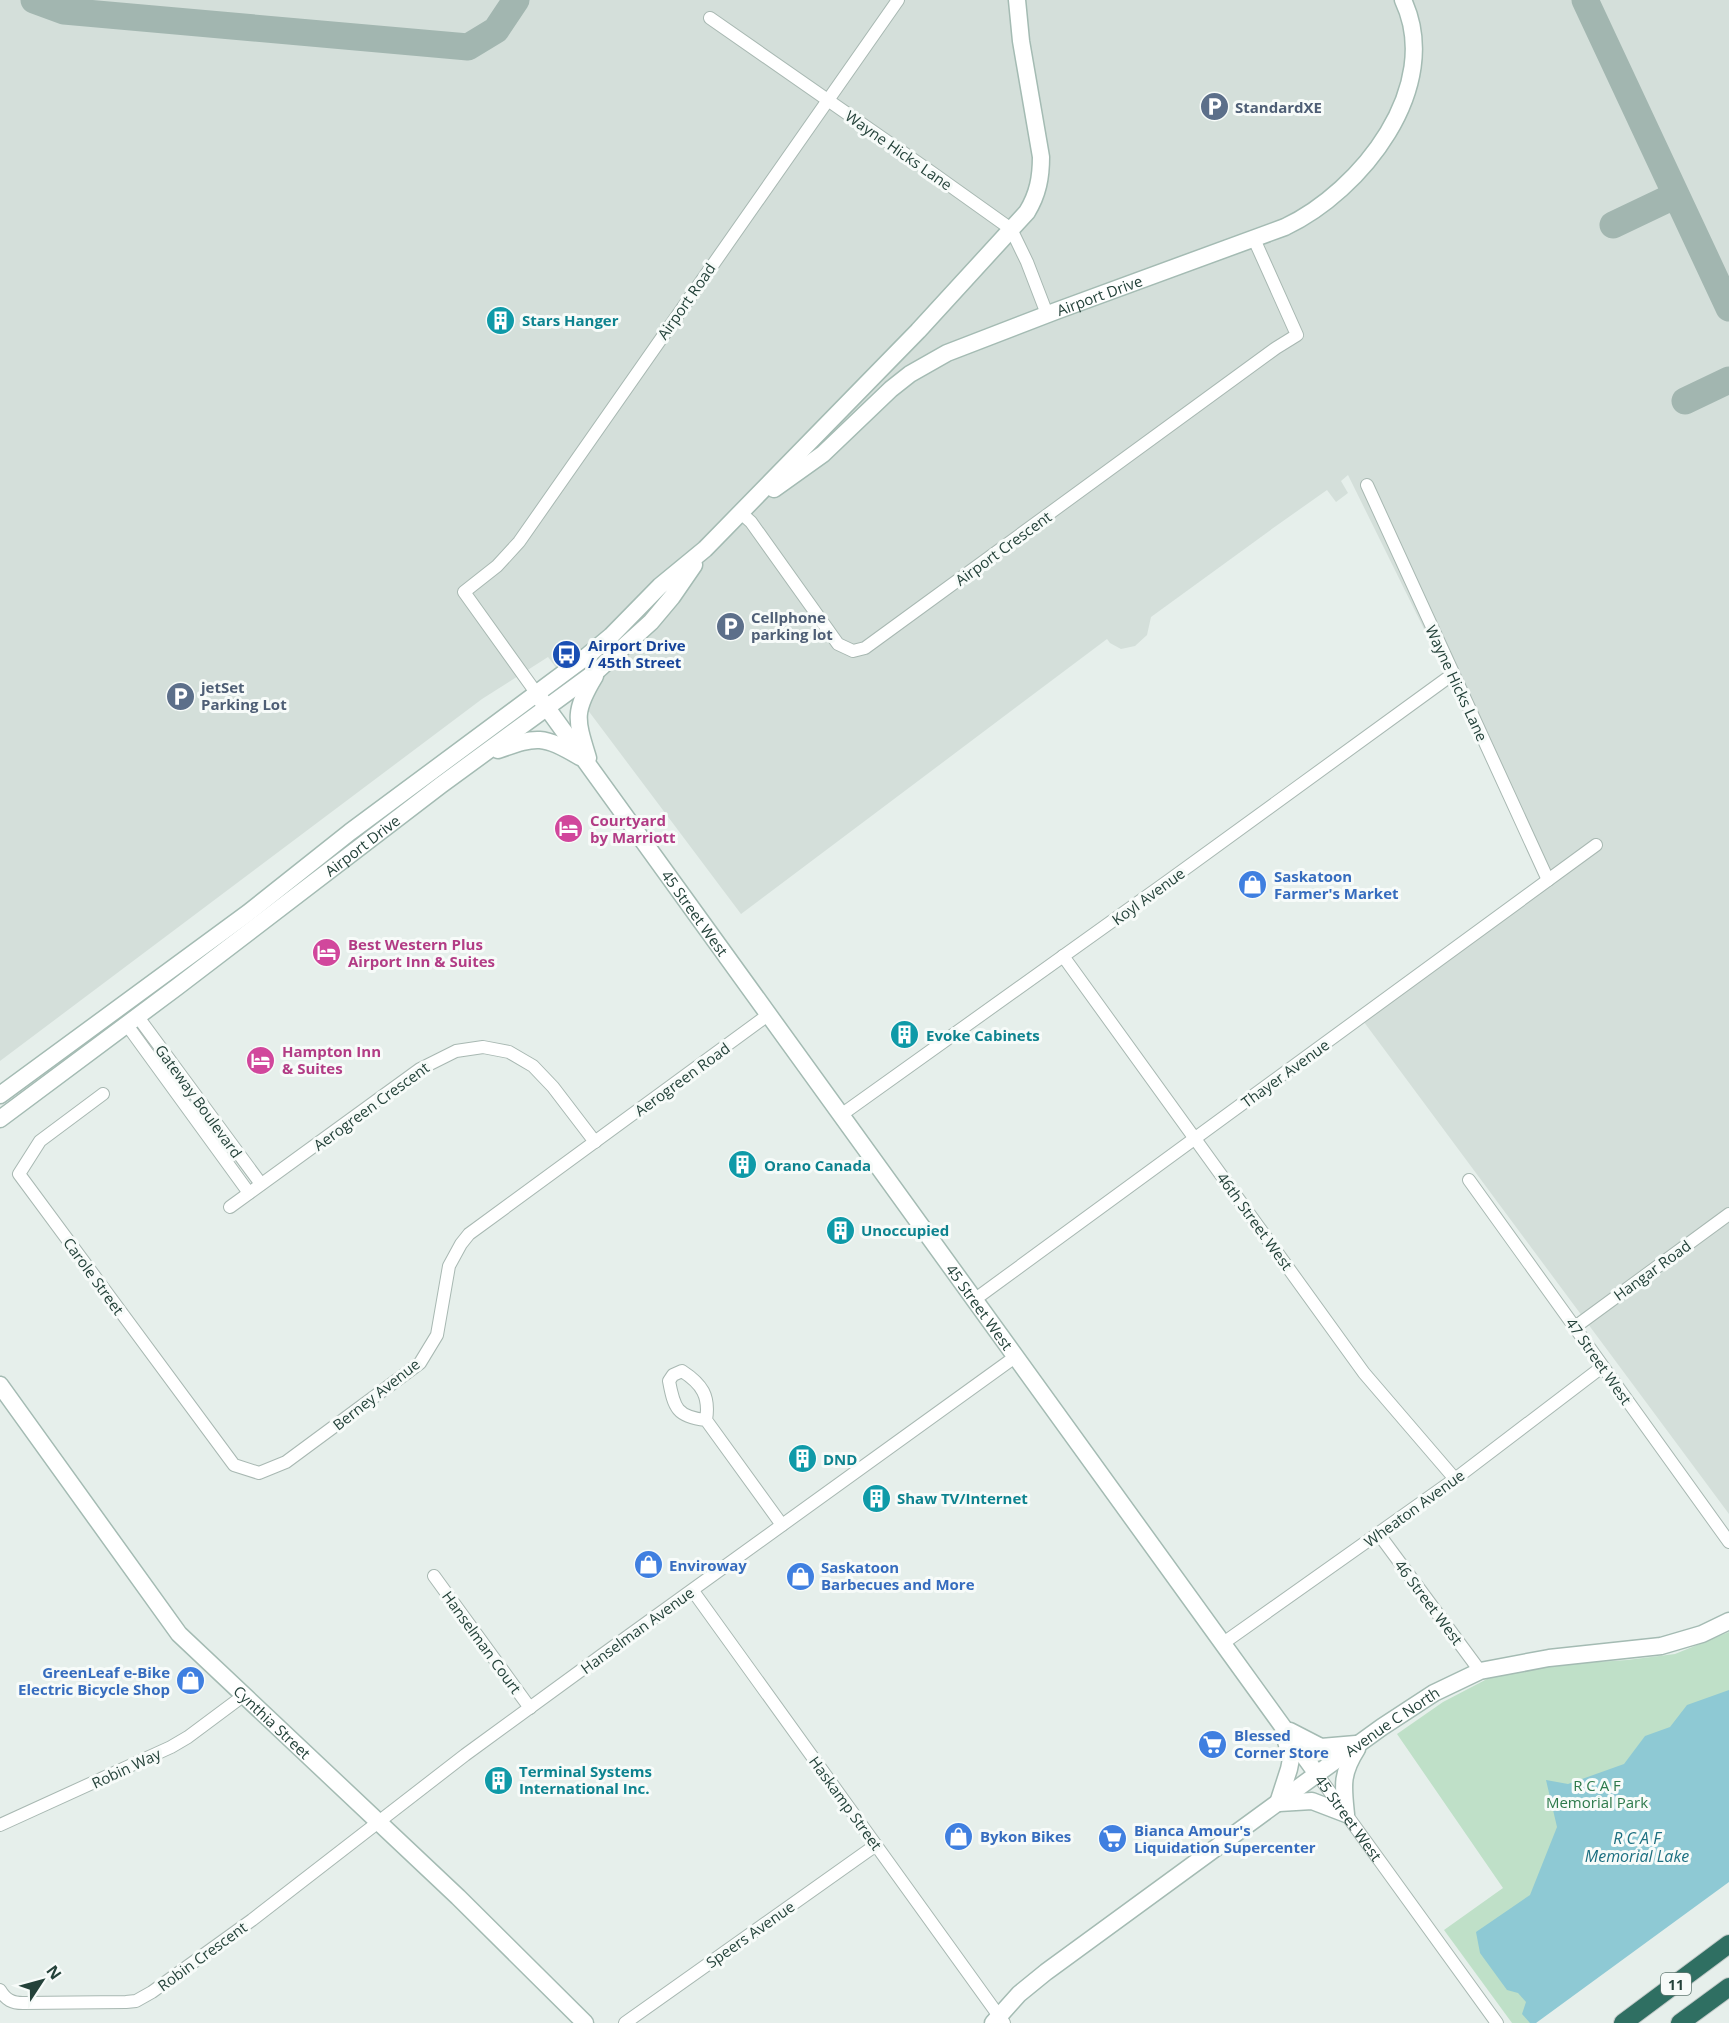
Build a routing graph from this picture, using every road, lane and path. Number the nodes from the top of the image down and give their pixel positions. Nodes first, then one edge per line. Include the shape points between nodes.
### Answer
1 (898, 0) edge
2 (1017, 0) edge
3 (1403, 0) edge
4 (1415, 0) edge
5 (710, 18) dead end
6 (1412, 62) junction
7 (828, 100) junction
8 (1011, 230) junction
9 (1254, 239) junction
10 (1047, 314) junction
11 (1367, 485) dead end
12 (744, 509) junction
13 (705, 549) junction
14 (464, 592) joint
15 (598, 670) junction
16 (1453, 674) junction
17 (542, 700) junction
18 (480, 757) junction
19 (588, 765) junction
20 (1596, 845) dead end
21 (1548, 880) junction
22 (1063, 956) junction
23 (768, 1016) junction
24 (132, 1021) junction
25 (103, 1094) dead end
26 (0, 1095) edge
27 (841, 1115) junction
28 (0, 1119) edge
29 (1195, 1139) junction
30 (595, 1142) junction
31 (1469, 1180) dead end
32 (261, 1185) junction
33 (249, 1193) junction
34 (230, 1207) dead end
35 (1729, 1214) edge
36 (974, 1300) junction
37 (1575, 1327) junction
38 (1015, 1357) junction
39 (1602, 1367) junction
40 (169, 1377) joint
41 (0, 1385) edge
42 (706, 1420) dead end
43 (1455, 1479) junction
44 (782, 1525) junction
45 (1378, 1533) junction
46 (1729, 1542) edge
47 (434, 1576) dead end
48 (693, 1591) junction
49 (1729, 1621) edge
50 (1222, 1644) junction
51 (1480, 1671) junction
52 (243, 1696) junction
53 (530, 1708) junction
54 (1282, 1725) junction
55 (1360, 1743) junction
56 (1317, 1774) junction
57 (1278, 1803) junction
58 (1346, 1814) junction
59 (378, 1823) junction
60 (0, 1825) edge
61 (876, 1845) junction
62 (1729, 1944) edge
63 (1729, 1987) edge
64 (0, 1990) edge
65 (998, 2021) edge
66 (1496, 2022) edge
67 (585, 2023) edge
68 (625, 2023) edge
69 (1623, 2023) edge
70 (1680, 2023) edge

1 - 7 street, Airport Road
2 - 8 main road, Airport Drive via 1041,175 1032,203
3 - 6 main road, Airport Drive via 1413,37
4 - 6 main road, Airport Drive via 1417,29
5 - 7 street, Wayne Hicks Lane
6 - 9 main road, Airport Drive via 1404,97 1390,129 1356,176 1306,217
7 - 8 street, Wayne Hicks Lane
7 - 14 street, Airport Road via 519,542 489,574
8 - 10 street, Wayne Hicks Lane
8 - 12 main road, Airport Drive
9 - 10 main road, Airport Drive
9 - 12 street, Airport Crescent via 1297,334 862,650 849,650 838,644
10 - 12 main road, Airport Drive via 947,353 910,374 823,454
11 - 16 street, Wayne Hicks Lane
12 - 13 main road, Airport Drive
13 - 15 main road, Airport Drive via 651,622
13 - 17 main road, Airport Drive via 660,586
14 - 17 street, 45 Street West
15 - 17 main road, Airport Drive
15 - 19 main road via 578,712
16 - 21 street, Wayne Hicks Lane
16 - 22 street, Koyl Avenue
17 - 18 main road, Airport Drive
17 - 19 main road, 45 Street West
17 - 26 main road, Airport Drive via 350,832 248,913
18 - 19 main road via 537,739 552,742
18 - 24 main road, Airport Drive
19 - 23 main road, 45 Street West
20 - 21 street, Thayer Avenue
21 - 29 street, Thayer Avenue
22 - 27 street, Koyl Avenue
22 - 29 street, 46th Street West
23 - 27 main road, 45 Street West
23 - 30 street, Aerogreen Road
24 - 28 main road, Airport Drive
24 - 32 street, Gateway Boulevard
24 - 33 street, Gateway Boulevard
25 - 40 street, Carole Street via 40,1141 19,1174
27 - 36 main road, 45 Street West
29 - 36 street, Thayer Avenue
29 - 43 street, 46th Street West via 1364,1373
30 - 32 street, Aerogreen Crescent via 533,1066 509,1052 483,1047 456,1051 426,1065
30 - 40 street, Berney Avenue via 461,1244 449,1266 437,1335 420,1363 286,1462 259,1473 234,1466
31 - 37 street, 47 Street West
32 - 33 street, Aerogreen Crescent
33 - 34 street, Aerogreen Crescent
35 - 37 street, Hangar Road
36 - 38 main road, 45 Street West
37 - 39 street, 47 Street West
38 - 44 street, Hanselman Avenue
38 - 50 main road, 45 Street West
39 - 43 street, Wheaton Avenue
39 - 46 street, 47 Street West
41 - 52 main road, Cynthia Street via 179,1634
42 - 44 street
43 - 45 street, Wheaton Avenue
44 - 48 street, Hanselman Avenue
45 - 50 street, Wheaton Avenue
45 - 51 street, 46 Street West
47 - 53 street, Hanselman Court
48 - 53 street, Hanselman Avenue
48 - 61 street, Haskamp Street
49 - 51 main road, Avenue C North via 1702,1634 1660,1646 1549,1658
50 - 54 main road, 45 Street West
51 - 55 main road, Avenue C North via 1434,1693
52 - 59 main road, Cynthia Street
52 - 60 street, Robin Way via 171,1747
53 - 59 street, Hanselman Avenue
54 - 55 main road via 1321,1747
54 - 56 main road, 45 Street West
54 - 57 main road via 1290,1759
55 - 56 main road, Avenue C North
55 - 58 main road via 1343,1778
56 - 57 main road, Avenue C North
56 - 58 street, 45 Street West
57 - 58 main road via 1307,1800
57 - 65 main road, Avenue C North via 1046,1972
58 - 66 street, 45 Street West
59 - 64 street, Robin Crescent via 145,1997 126,2002 14,2003
59 - 67 main road, Cynthia Street
61 - 65 street, Haskamp Street
61 - 68 street, Speers Avenue
62 - 69 highway, 11
63 - 70 highway, 11

